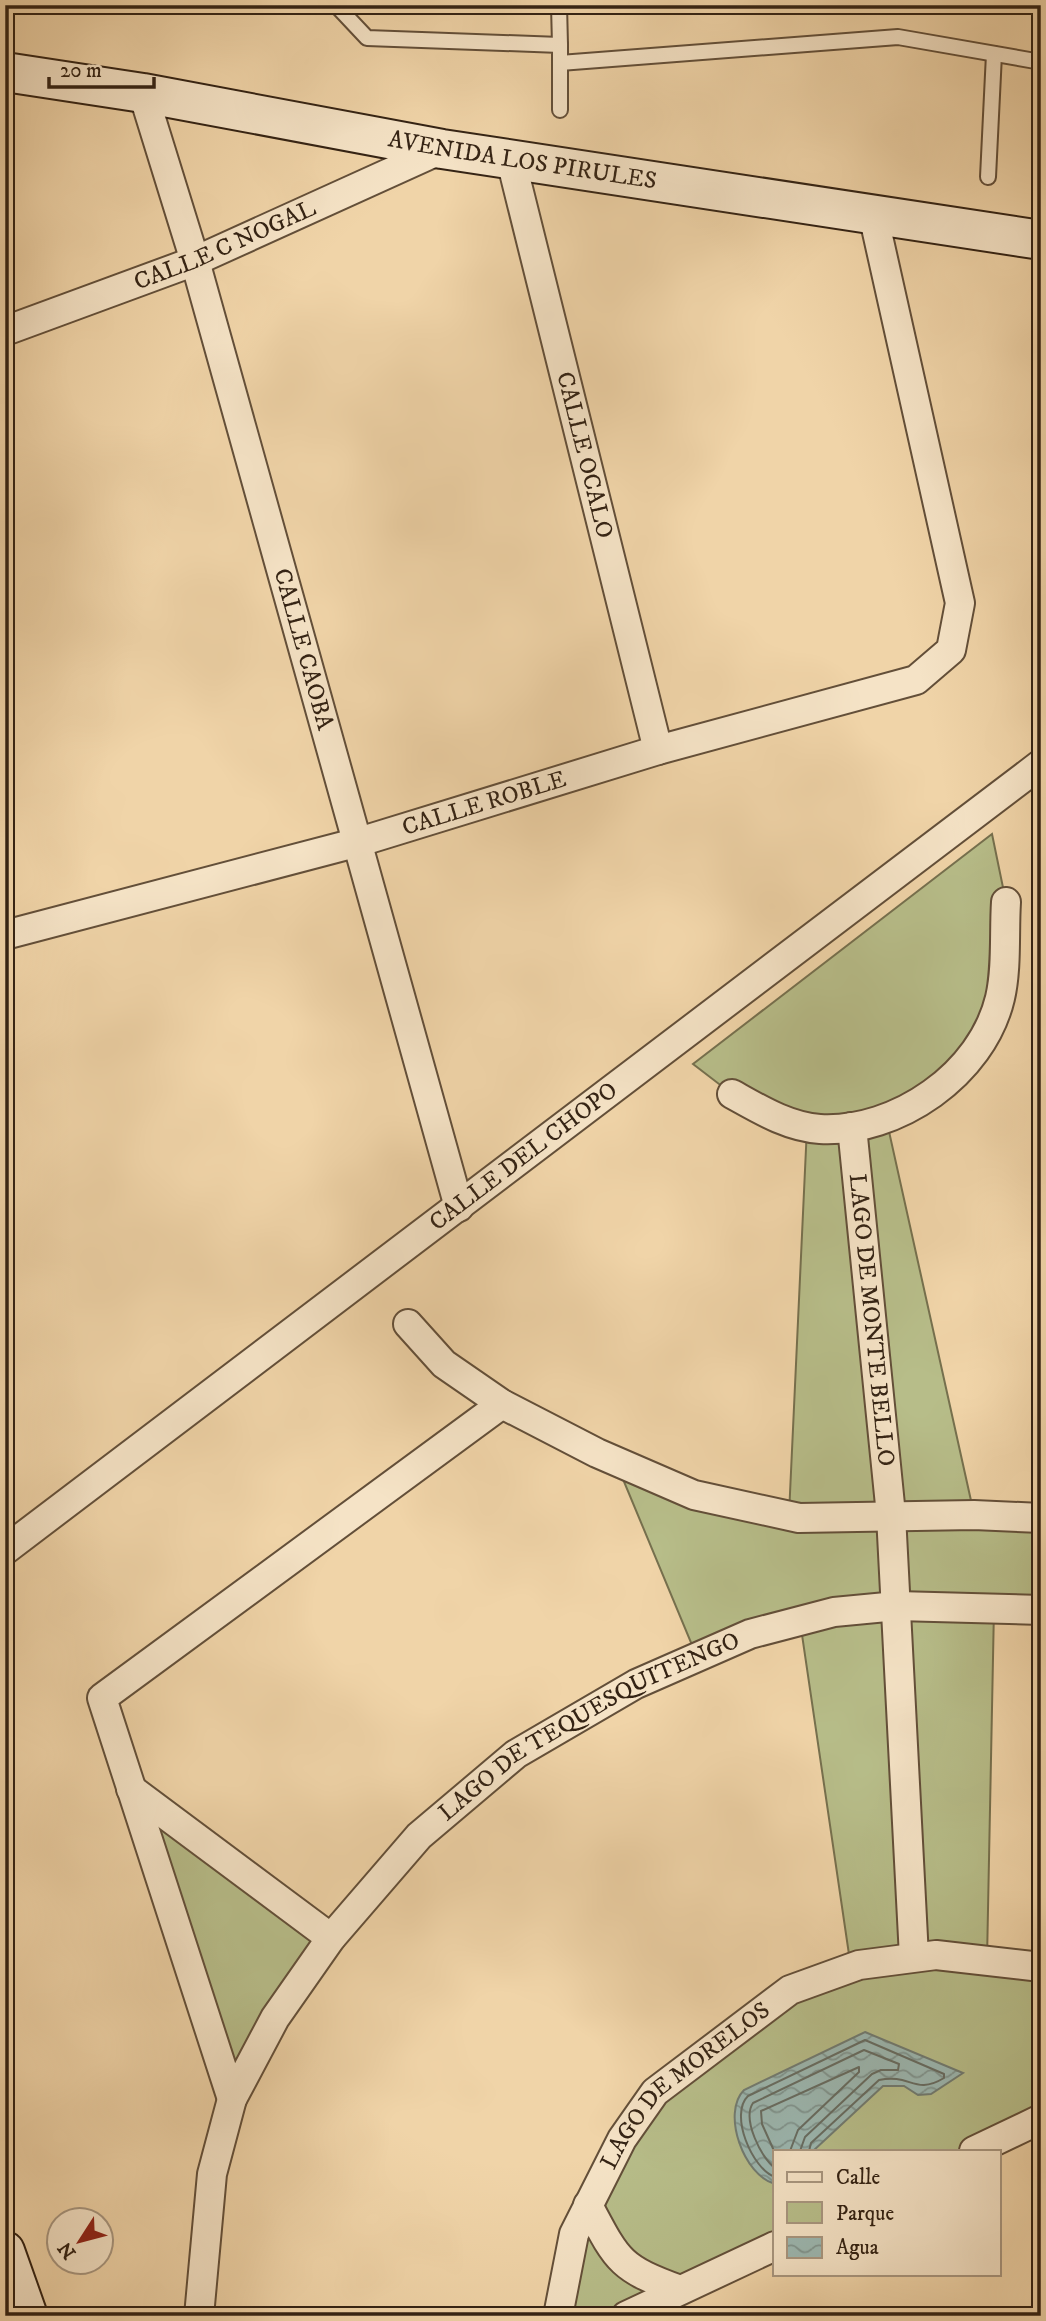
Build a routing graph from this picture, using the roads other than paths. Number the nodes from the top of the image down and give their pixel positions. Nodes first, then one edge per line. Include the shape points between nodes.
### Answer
1 (336, 5) edge
2 (559, 5) edge
3 (560, 45) junction
4 (994, 54) junction
5 (1041, 62) edge
6 (561, 63) junction
7 (5, 72) edge
8 (143, 93) junction
9 (561, 110) dead end
10 (442, 149) junction
11 (511, 160) junction
12 (988, 177) dead end
13 (873, 214) junction
14 (1041, 240) edge
15 (195, 261) junction
16 (5, 331) edge
17 (658, 750) junction
18 (1041, 764) edge
19 (359, 842) junction
20 (1006, 902) dead end
21 (5, 934) edge
22 (732, 1094) dead end
23 (852, 1126) junction
24 (459, 1206) junction
25 (408, 1324) dead end
26 (502, 1405) junction
27 (891, 1515) junction
28 (1041, 1518) edge
29 (7, 1541) edge
30 (897, 1606) junction
31 (1041, 1610) edge
32 (131, 1789) junction
33 (331, 1938) junction
34 (914, 1957) junction
35 (1041, 1968) edge
36 (232, 2099) junction
37 (1041, 2119) edge
38 (976, 2150) edge
39 (588, 2205) junction
40 (773, 2247) edge
41 (5, 2251) edge
42 (680, 2290) junction
43 (28, 2316) edge
44 (199, 2316) edge
45 (558, 2316) edge
46 (626, 2316) edge

1 - 3 lane via 368,38
2 - 3 lane
3 - 6 lane
4 - 5 lane
4 - 6 lane via 898,37
4 - 12 lane
6 - 9 lane
7 - 8 street, AVENIDA LOS PIRULES
8 - 10 street, AVENIDA LOS PIRULES
8 - 15 street, CALLE CAOBA
10 - 11 street, AVENIDA LOS PIRULES
10 - 15 street, CALLE C NOGAL
11 - 13 street, AVENIDA LOS PIRULES
11 - 17 street, CALLE OCALO
13 - 14 street, AVENIDA LOS PIRULES
13 - 17 street, CALLE ROBLE via 960,603 951,650 916,680
15 - 16 street, CALLE C NOGAL
15 - 19 street, CALLE CAOBA
17 - 19 street, CALLE ROBLE
18 - 24 street, CALLE DEL CHOPO
19 - 21 street, CALLE ROBLE
19 - 24 street, CALLE CAOBA
20 - 23 street via 1000,998 982,1040 949,1080 904,1112
22 - 23 street via 775,1118 819,1129
23 - 27 street, LAGO DE MONTE BELLO
24 - 29 street, CALLE DEL CHOPO
25 - 26 street via 444,1364
26 - 27 street via 694,1495 799,1517
26 - 32 street via 102,1698
27 - 28 street
27 - 30 street, LAGO DE MONTE BELLO
30 - 31 street, LAGO DE TEQUESQUITENGO
30 - 33 street, LAGO DE TEQUESQUITENGO via 834,1612 750,1634 636,1684 516,1754 419,1836
30 - 34 street
32 - 33 street
32 - 36 street
33 - 36 street, LAGO DE TEQUESQUITENGO via 275,2018
34 - 35 street, LAGO DE MORELOS via 936,1955
34 - 39 street, LAGO DE MORELOS via 859,1965 790,1990 706,2051 655,2092 622,2139
36 - 44 street, LAGO DE TEQUESQUITENGO via 212,2174
37 - 38 street
39 - 42 street via 609,2246 628,2268
39 - 45 street, LAGO DE MORELOS via 573,2234
40 - 42 street
41 - 43 street
42 - 46 street

